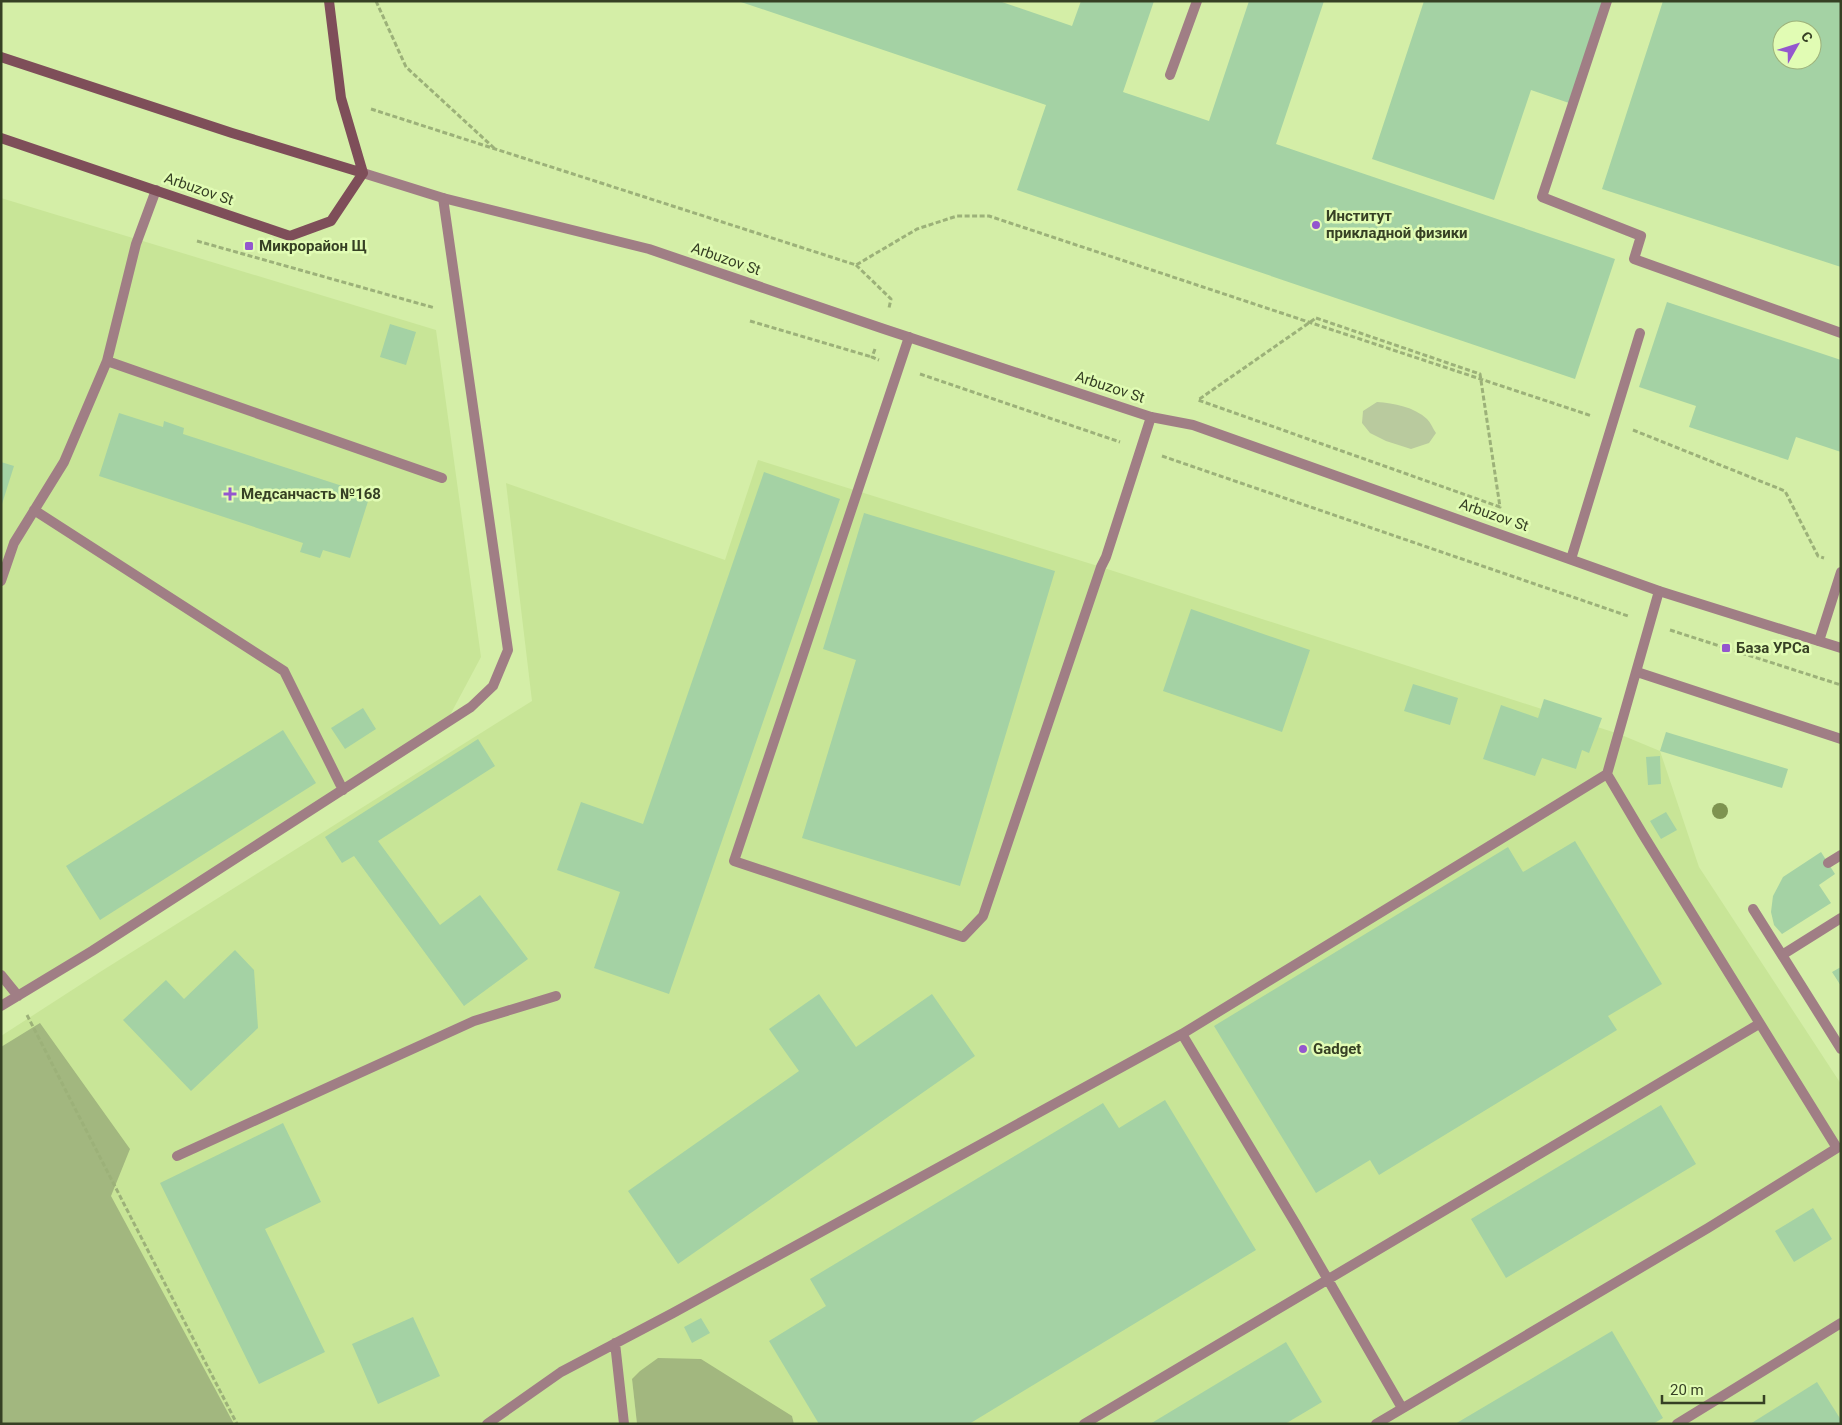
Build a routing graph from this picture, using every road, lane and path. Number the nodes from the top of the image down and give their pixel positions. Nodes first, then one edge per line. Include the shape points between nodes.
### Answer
1 (329, 1) edge
2 (376, 1) edge
3 (1197, 1) edge
4 (1607, 1) edge
5 (1, 57) edge
6 (1170, 75) dead end
7 (371, 109) dead end
8 (1, 138) edge
9 (495, 150) junction
10 (363, 173) junction
11 (156, 190) junction
12 (443, 198) junction
13 (197, 241) dead end
14 (460, 315) junction
15 (750, 322) dead end
16 (1640, 333) dead end
17 (1841, 333) edge
18 (909, 337) junction
19 (872, 357) dead end
20 (107, 361) junction
21 (1151, 417) junction
22 (1613, 423) junction
23 (1140, 448) junction
24 (442, 478) dead end
25 (1500, 507) joint
26 (34, 510) junction
27 (1571, 558) junction
28 (1826, 558) dead end
29 (1841, 572) edge
30 (1, 581) edge
31 (1659, 591) junction
32 (1650, 624) junction
33 (1819, 641) junction
34 (1841, 648) edge
35 (1637, 672) junction
36 (1841, 685) edge
37 (1841, 739) edge
38 (1607, 774) junction
39 (343, 790) junction
40 (1841, 855) edge
41 (1828, 863) dead end
42 (1753, 909) dead end
43 (1841, 918) edge
44 (1782, 956) junction
45 (1, 975) edge
46 (18, 996) junction
47 (556, 996) dead end
48 (1, 1006) edge
49 (1759, 1024) junction
50 (1182, 1034) junction
51 (1841, 1049) edge
52 (1839, 1151) edge
53 (177, 1156) dead end
54 (1327, 1280) junction
55 (1841, 1323) edge
56 (615, 1343) junction
57 (1402, 1408) junction
58 (237, 1424) edge
59 (487, 1424) edge
60 (624, 1424) edge
61 (1084, 1424) edge
62 (1376, 1424) edge
63 (1677, 1424) edge

1 - 10 main road via 342,98
2 - 9 path via 406,67
3 - 6 street
4 - 17 street via 1542,196 1641,236 1634,259
5 - 10 main road, Arbuzov St
7 - 9 path
8 - 11 main road, Arbuzov St
9 - 22 path via 856,265 917,229 957,216 989,216
10 - 11 main road, Arbuzov St via 331,221 290,236
10 - 12 street, Arbuzov St
11 - 20 street via 136,244
12 - 14 street
12 - 18 street, Arbuzov St via 649,249
13 - 14 path
14 - 39 street via 508,650 493,686 471,707
15 - 19 path
16 - 22 street
18 - 21 street, Arbuzov St
18 - 23 street via 734,861 963,937 983,916
20 - 24 street
20 - 26 street via 64,462
21 - 23 street
21 - 27 street, Arbuzov St via 1193,425
22 - 27 street
22 - 28 path via 1786,491 1818,556
23 - 32 path
25 - 25 path via 1480,374 1316,318 1198,400
26 - 30 street via 14,543
26 - 39 street via 284,671
27 - 31 street, Arbuzov St
29 - 33 street
31 - 32 street
31 - 33 street, Arbuzov St
32 - 35 street
32 - 36 path
33 - 34 street, Arbuzov St
35 - 37 street
35 - 38 street
38 - 49 street
38 - 50 street
39 - 46 street
40 - 41 street
42 - 44 street
43 - 44 street
44 - 51 street
45 - 46 street
46 - 48 street
46 - 58 path
47 - 53 street via 474,1021
49 - 52 street
49 - 54 street
50 - 54 street
50 - 56 street
52 - 57 street
54 - 57 street
54 - 61 street
55 - 63 street
56 - 59 street via 561,1372
56 - 60 street
57 - 62 street

